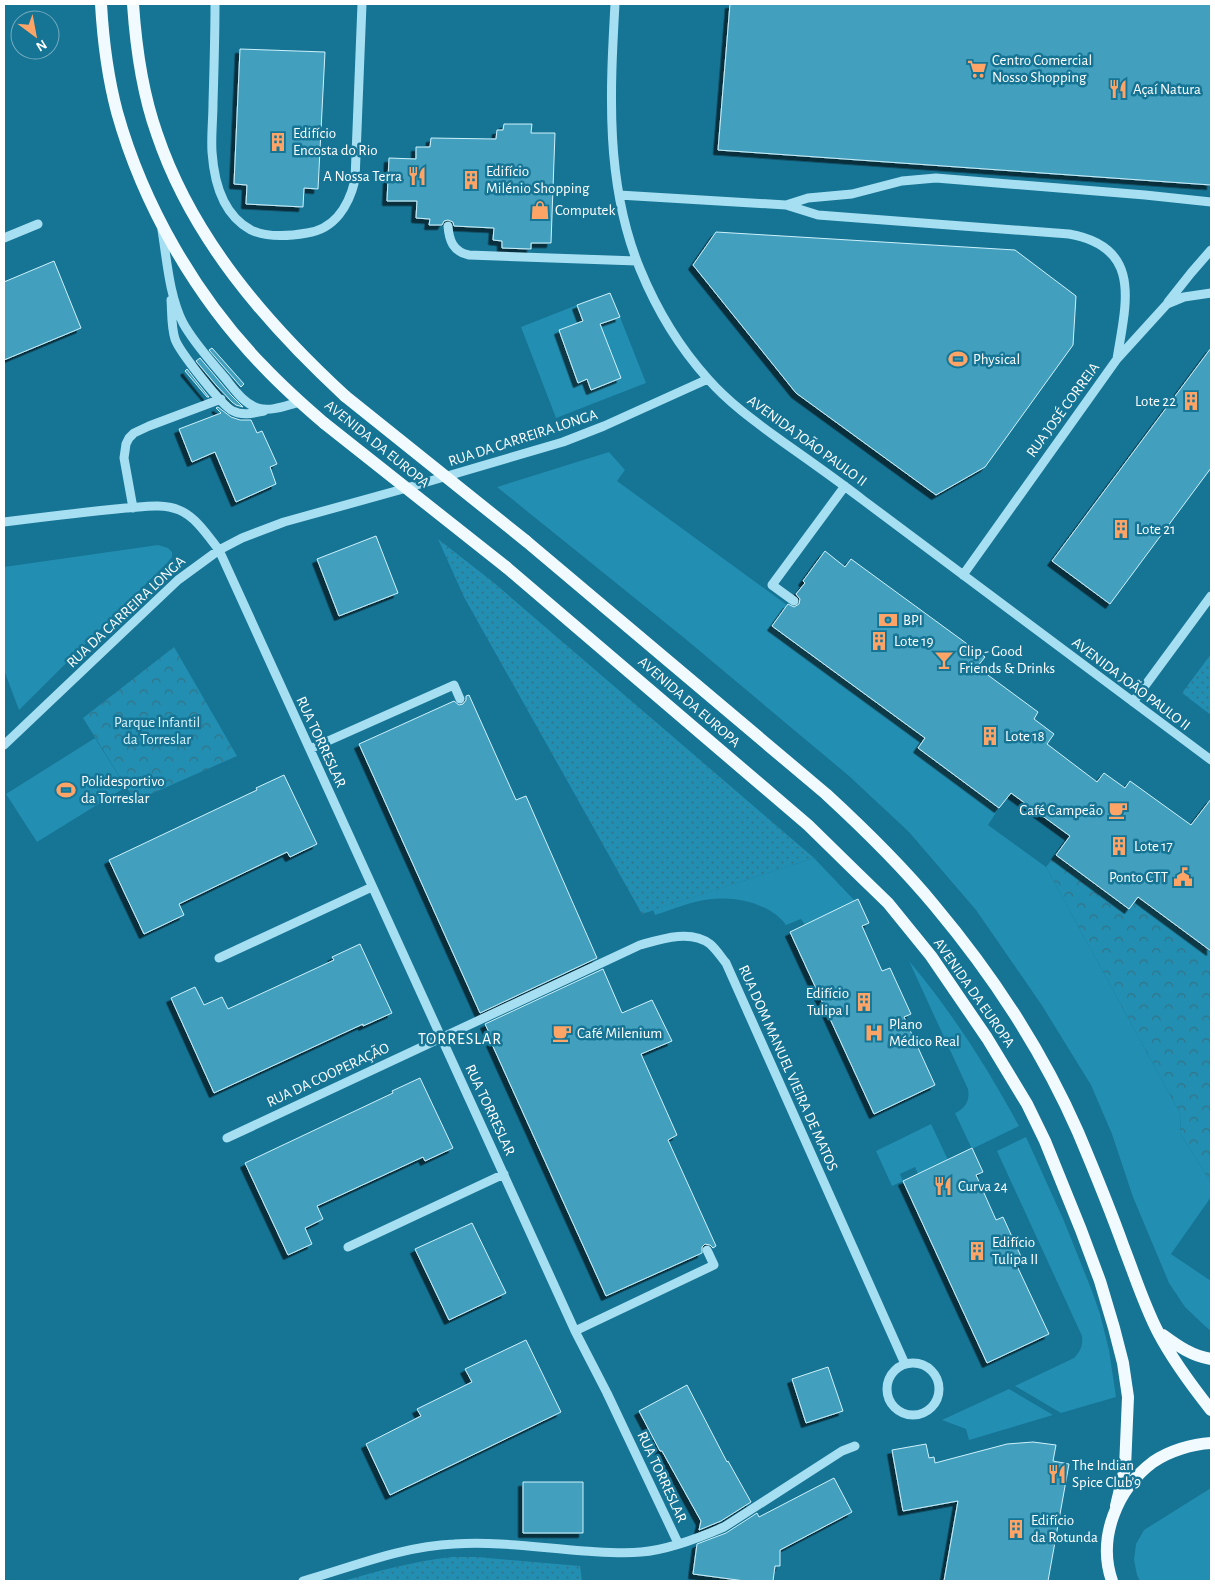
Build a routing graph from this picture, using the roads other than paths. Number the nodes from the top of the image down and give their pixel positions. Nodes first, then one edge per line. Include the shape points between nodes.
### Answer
1 (101, 4) edge
2 (133, 4) edge
3 (216, 4) edge
4 (362, 4) edge
5 (615, 4) edge
6 (619, 195) junction
7 (1211, 202) edge
8 (786, 205) junction
9 (160, 220) junction
10 (38, 224) dead end
11 (448, 226) dead end
12 (4, 238) edge
13 (1211, 250) edge
14 (637, 261) junction
15 (171, 280) junction
16 (1211, 293) edge
17 (1166, 304) junction
18 (1117, 359) junction
19 (708, 379) junction
20 (221, 400) junction
21 (300, 402) junction
22 (274, 408) junction
23 (845, 486) junction
24 (133, 508) junction
25 (4, 522) edge
26 (219, 550) junction
27 (962, 575) junction
28 (1211, 596) edge
29 (794, 602) dead end
30 (460, 699) dead end
31 (1133, 702) junction
32 (4, 745) edge
33 (310, 749) junction
34 (1211, 760) edge
35 (372, 887) junction
36 (219, 958) dead end
37 (441, 1038) junction
38 (227, 1138) dead end
39 (504, 1174) junction
40 (348, 1247) dead end
41 (707, 1250) dead end
42 (575, 1331) junction
43 (1158, 1332) junction
44 (1211, 1360) edge
45 (905, 1364) junction
46 (1211, 1410) edge
47 (1211, 1443) edge
48 (855, 1446) dead end
49 (1116, 1506) junction
50 (678, 1543) junction
51 (303, 1581) edge
52 (1112, 1581) edge

1 - 9 main road, AVENIDA DA EUROPA via 102,32 117,110 130,152
2 - 43 main road, AVENIDA DA EUROPA, bridge via 142,80 156,134 173,176 199,225 229,270 294,347 345,396 526,541 826,794 934,904 990,978 1062,1097
3 - 4 street via 212,152 222,199 235,218 252,230 292,235 314,232 326,226 347,205 352,192
5 - 6 street, AVENIDA JOÃO PAULO II via 611,135
6 - 8 street
6 - 14 street, AVENIDA JOÃO PAULO II
7 - 8 street via 936,178 902,181 852,194 808,198
8 - 18 street via 818,215 1069,234 1093,240 1113,254 1123,273 1124,311
9 - 15 street
9 - 21 main road, AVENIDA DA EUROPA via 192,277 224,321
10 - 12 street
11 - 14 street via 452,244 469,256
13 - 17 street
14 - 19 street, AVENIDA JOÃO PAULO II via 668,323
15 - 20 street via 172,330 176,344
15 - 22 street via 182,322 198,346 249,404 263,409
16 - 17 street, RUA JOSÉ CORREIA via 1184,297
17 - 18 street, RUA JOSÉ CORREIA
18 - 27 street, RUA JOSÉ CORREIA
19 - 23 street, AVENIDA JOÃO PAULO II via 747,415
19 - 26 street, RUA DA CARREIRA LONGA via 546,448 284,522
20 - 22 street via 238,413 249,414
20 - 24 street via 148,426 129,438 124,458
21 - 22 street
21 - 49 main road, AVENIDA DA EUROPA, bridge via 506,567 808,825 888,903 931,956 1027,1104 1045,1141 1100,1281 1116,1333 1128,1397 1125,1468
23 - 27 street, AVENIDA JOÃO PAULO II
23 - 29 street via 772,586
24 - 25 street, RUA TORRESLAR
24 - 26 street, RUA TORRESLAR via 170,507 183,512
26 - 32 street, RUA DA CARREIRA LONGA via 178,580
26 - 33 street, RUA TORRESLAR
27 - 31 street, AVENIDA JOÃO PAULO II
28 - 31 street
30 - 33 street via 454,685
31 - 34 street, AVENIDA JOÃO PAULO II
33 - 35 street, RUA TORRESLAR
35 - 36 street
35 - 37 street, RUA TORRESLAR
37 - 38 street, RUA DA COOPERAÇÃO
37 - 39 street, RUA TORRESLAR
37 - 45 street, RUA DOM MANUEL VIEIRA DE MATOS via 640,945 678,936 710,944 726,963 738,988
39 - 40 street
39 - 42 street, RUA TORRESLAR
41 - 42 street via 714,1265
42 - 50 street, RUA TORRESLAR
43 - 44 main road via 1182,1349
43 - 46 main road, AVENIDA DA EUROPA
45 - 45 street via 891,1374 887,1392 889,1400 900,1412 916,1415 932,1408 939,1385 931,1369 923,1364
47 - 49 main road via 1181,1449 1154,1462 1132,1481
48 - 50 street via 842,1451 731,1523
49 - 52 main road, AVENIDA DA EUROPA via 1108,1538 1108,1571
50 - 51 street via 644,1552 620,1554 482,1543 429,1546

